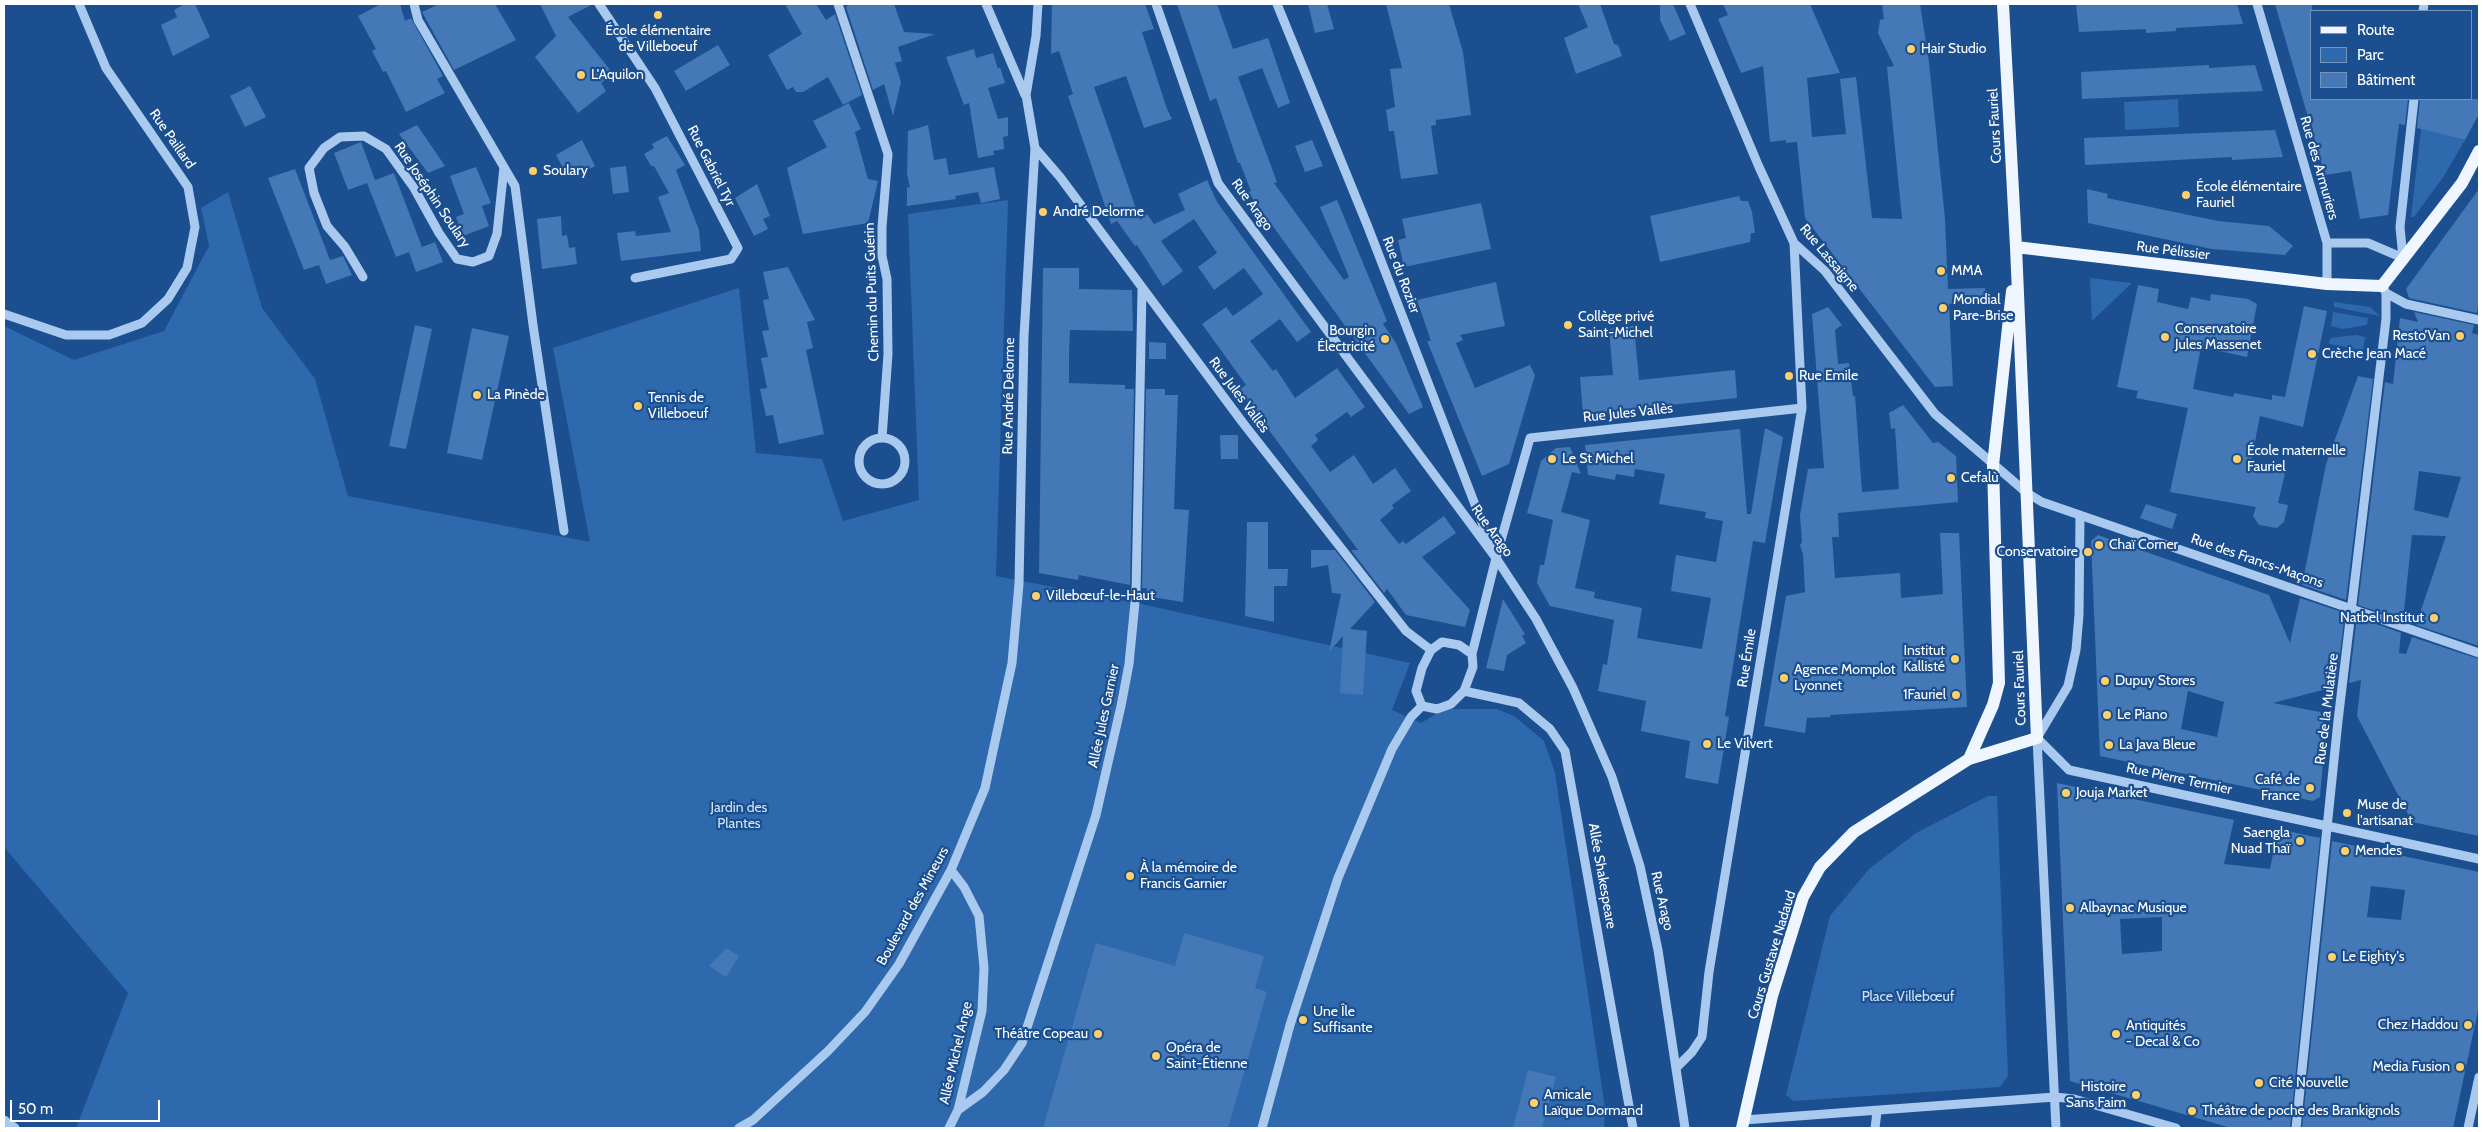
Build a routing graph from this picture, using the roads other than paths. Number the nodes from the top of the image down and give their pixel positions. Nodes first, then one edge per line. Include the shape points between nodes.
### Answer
1 (79, 4) edge
2 (414, 4) edge
3 (599, 4) edge
4 (838, 4) edge
5 (986, 4) edge
6 (1038, 4) edge
7 (1156, 4) edge
8 (1278, 4) edge
9 (1690, 4) edge
10 (2003, 4) edge
11 (2257, 4) edge
12 (1026, 95) junction
13 (2414, 100) edge
14 (1034, 148) junction
15 (2479, 151) edge
16 (504, 167) junction
17 (1794, 243) junction
18 (2327, 243) junction
19 (2016, 247) junction
20 (2403, 258) junction
21 (362, 277) dead end
22 (635, 278) dead end
23 (2327, 284) junction
24 (1142, 290) junction
25 (2384, 290) junction
26 (4, 314) edge
27 (2479, 320) edge
28 (1802, 408) junction
29 (882, 438) junction
30 (1994, 465) junction
31 (2026, 494) junction
32 (2080, 515) junction
33 (564, 531) dead end
34 (1496, 558) junction
35 (2353, 608) junction
36 (1431, 650) junction
37 (2479, 653) edge
38 (1472, 654) junction
39 (1464, 691) junction
40 (1422, 706) junction
41 (2037, 738) junction
42 (1969, 759) junction
43 (985, 788) joint
44 (2327, 826) junction
45 (2479, 859) edge
46 (951, 870) junction
47 (1676, 1068) junction
48 (2479, 1077) edge
49 (2054, 1097) junction
50 (958, 1110) junction
51 (1877, 1112) junction
52 (4, 1120) edge
53 (1743, 1124) edge
54 (15, 1128) edge
55 (739, 1128) edge
56 (949, 1128) edge
57 (1262, 1128) edge
58 (1633, 1128) edge
59 (1684, 1128) edge
60 (1875, 1128) edge
61 (2056, 1128) edge
62 (2176, 1128) edge
63 (2296, 1128) edge
64 (2468, 1128) edge

1 - 26 street, Rue Paillard via 106,68 188,187 195,227 187,268 168,298 142,323 109,335 66,335
2 - 16 street via 418,20
3 - 22 street, Rue Gabriel Tyr via 655,88 738,248 731,259
4 - 29 street, Chemin du Puits Guérin via 888,154 882,227 882,256 887,276 888,354
5 - 12 street
6 - 12 street, Rue André Delorme
7 - 34 street, Rue Arago via 1218,183
8 - 34 street, Rue du Rozier
9 - 17 street, Rue Lassaigne
10 - 19 main road, Cours Fauriel
11 - 18 street, Rue des Armuriers
12 - 14 street, Rue André Delorme
13 - 20 street via 2400,227
14 - 24 street, Rue Jules Vallès via 1060,177
14 - 43 street, Rue André Delorme via 1024,336 1018,594 1012,663
15 - 20 main road via 2462,183
16 - 21 street, Rue Joséphin Soulary via 497,234 489,256 474,262 457,258 386,149 364,136 340,137 324,148 309,168 314,193 327,226 345,247
16 - 33 street via 515,186
17 - 28 street, Rue Émile
17 - 30 street, Rue Lassaigne via 1825,271 1934,414
18 - 20 street via 2368,243
18 - 23 street, Rue des Armuriers
19 - 23 main road, Rue Pélissier
19 - 30 main road, Cours Fauriel
19 - 31 main road, Cours Fauriel
20 - 25 main road
23 - 25 main road, Rue Pélissier
24 - 36 street, Rue Jules Vallès via 1406,631
24 - 50 street, Allée Jules Garnier via 1136,592 1121,706 1096,815 1022,1043 1004,1070 983,1092
25 - 27 street via 2406,304
25 - 35 street, Rue de la Mulatière via 2386,318
28 - 34 street, Rue Jules Vallès via 1530,438
28 - 47 street, Rue Émile via 1709,972 1702,1037
29 - 29 street via 866,445 859,461 866,478 883,484 898,478 905,461 898,445
30 - 31 street
30 - 42 main road, Cours Fauriel via 2000,683
31 - 32 street, Rue des Francs-Maçons
31 - 41 main road, Cours Fauriel
32 - 35 street, Rue des Francs-Maçons
32 - 41 street, Cours Fauriel via 2076,650 2068,686
34 - 38 street, Rue Jules Vallès
34 - 47 street, Rue Arago via 1536,619 1573,688 1612,777 1640,866 1656,941
35 - 37 street, Rue des Francs-Maçons
35 - 44 street, Rue de la Mulatière
36 - 38 street via 1442,642 1459,645
36 - 40 street via 1416,691
38 - 39 street via 1472,667
39 - 40 street via 1451,704 1437,709
39 - 58 street, Allée Shakespeare via 1519,703 1550,729 1565,751
40 - 57 street via 1411,717 1392,749 1338,878 1290,1025
41 - 42 main road, Cours Gustave Nadaud
41 - 44 street, Rue Pierre Termier via 2069,770
41 - 49 street
42 - 53 main road, Cours Gustave Nadaud via 1854,832 1820,867 1803,897 1772,996
43 - 46 street, Boulevard des Mineurs
44 - 45 street, Rue Pierre Termier
44 - 63 street, Rue de la Mulatière
46 - 50 street, Allée Michel Ange via 979,916 984,968 982,1011
46 - 55 street, Boulevard des Mineurs via 899,964 865,1012 828,1051 753,1120
47 - 59 street, Rue Arago
48 - 64 street
49 - 51 street
49 - 61 street
49 - 62 street via 2074,1099
50 - 56 street, Allée Michel Ange
51 - 53 street
51 - 60 street
52 - 54 street

